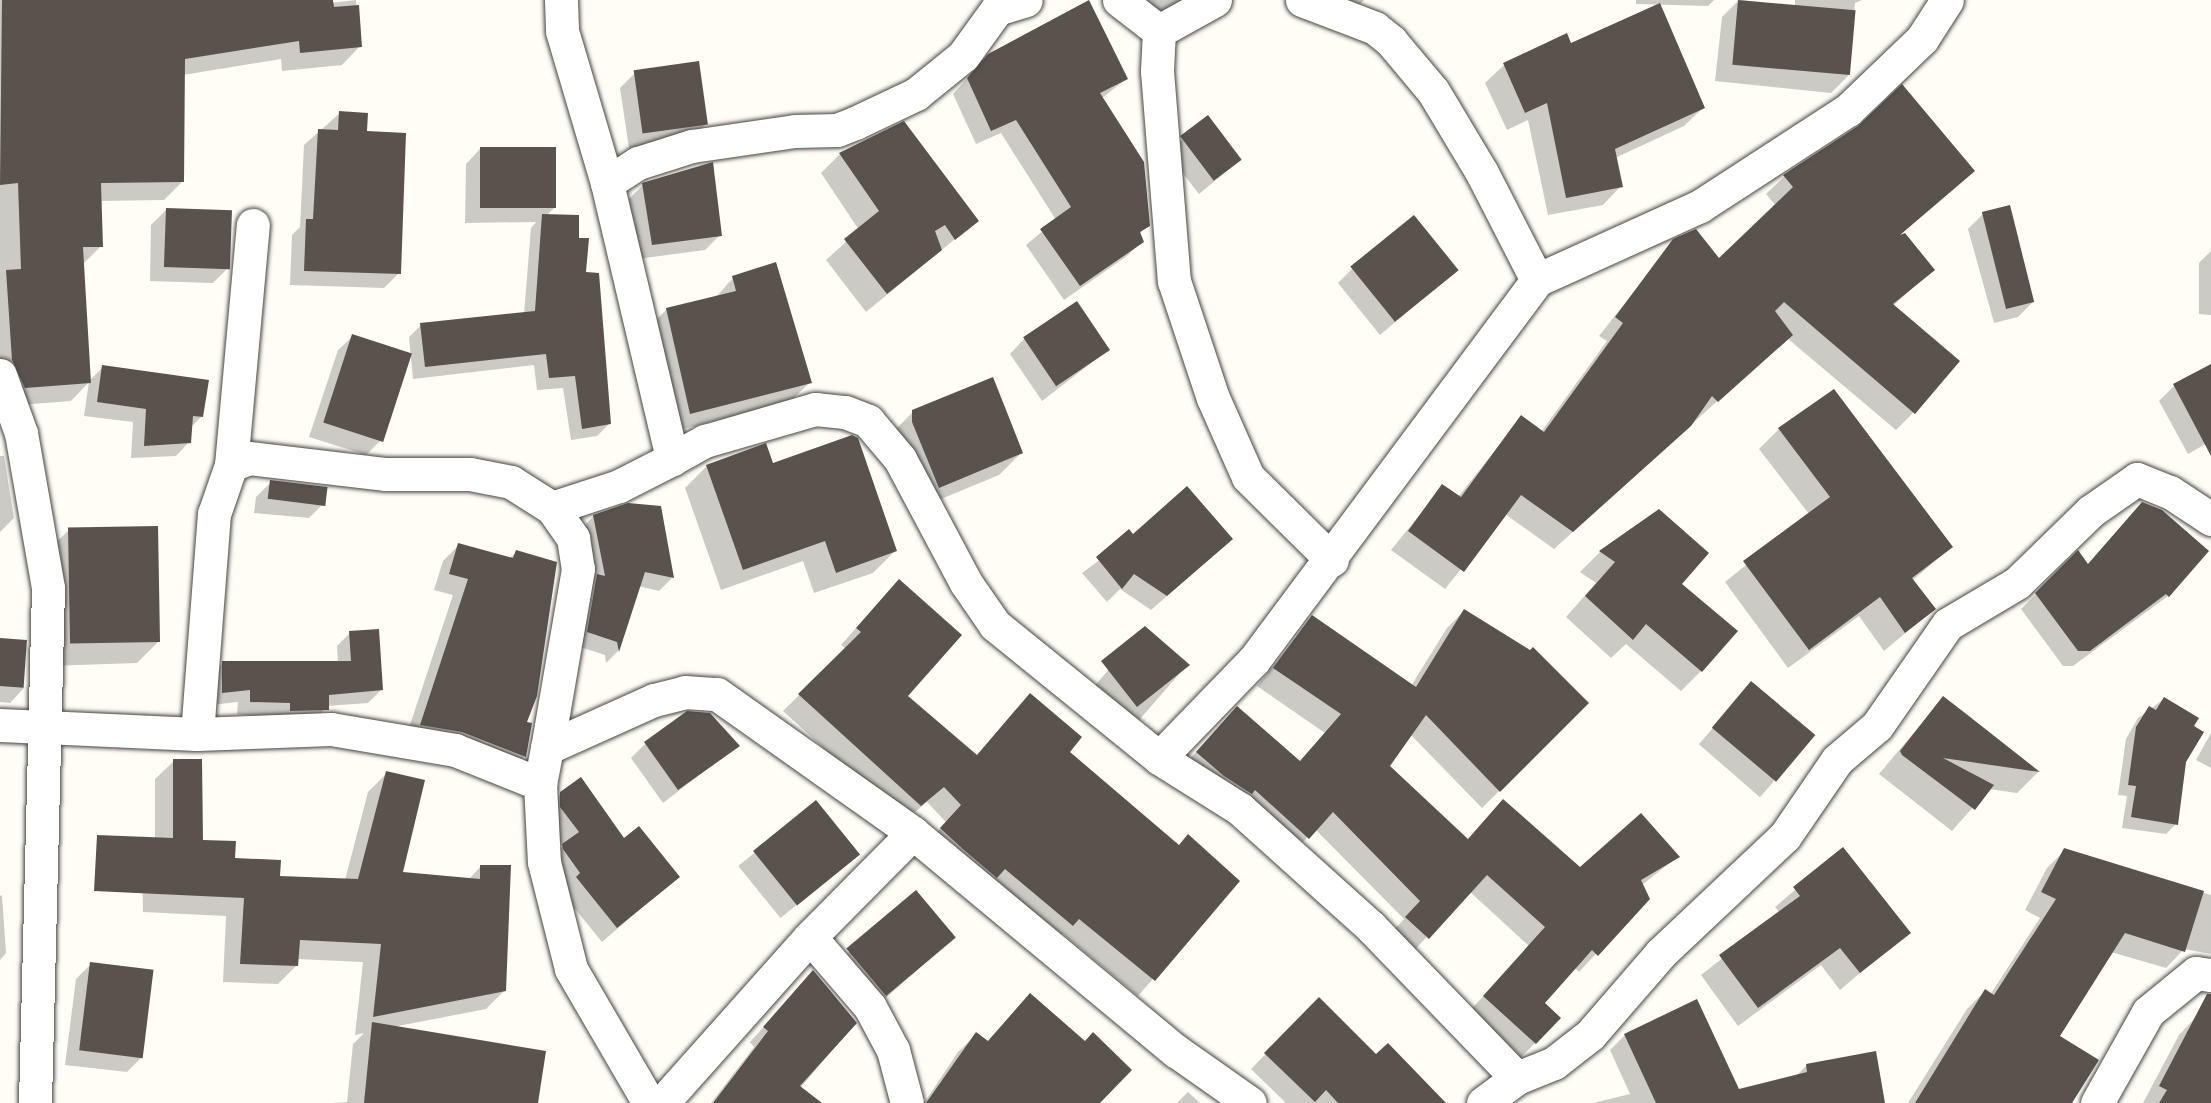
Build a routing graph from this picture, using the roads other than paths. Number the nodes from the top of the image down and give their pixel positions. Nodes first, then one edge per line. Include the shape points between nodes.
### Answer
1 (561, 0) edge
2 (1119, 0) edge
3 (1215, 0) edge
4 (1303, 0) edge
5 (1947, 0) edge
6 (1006, 3) edge
7 (1159, 31) junction
8 (607, 183) junction
9 (254, 225) dead end
10 (1537, 280) junction
11 (0, 375) edge
12 (672, 459) junction
13 (232, 465) junction
14 (552, 508) junction
15 (2211, 519) edge
16 (1332, 560) junction
17 (0, 725) edge
18 (46, 727) junction
19 (197, 734) junction
20 (547, 748) junction
21 (1159, 758) junction
22 (540, 784) junction
23 (914, 833) junction
24 (810, 937) junction
25 (2211, 975) edge
26 (1517, 1078) junction
27 (35, 1103) edge
28 (649, 1103) edge
29 (662, 1103) edge
30 (907, 1103) edge
31 (1250, 1103) edge
32 (1483, 1103) edge
33 (2097, 1103) edge

1 - 8 street via 562,31
2 - 7 street
3 - 7 street
4 - 10 street via 1375,29 1433,91
5 - 10 street via 1922,39 1848,110 1700,206
6 - 8 street via 963,56 916,94 855,123 837,130 795,131 692,146 638,163
7 - 16 street via 1157,71 1173,267 1183,307 1213,398 1248,477
8 - 12 street
9 - 13 street
10 - 16 street
11 - 18 street via 21,433 48,588
12 - 14 street via 619,486
12 - 21 street via 705,441 815,409 845,412 867,421 900,458 966,583 995,625
13 - 14 street via 249,458 386,474 470,474 511,482
13 - 19 street via 214,514
14 - 20 street via 573,538 578,569
15 - 26 street via 2169,492 2137,479 2091,511 2017,583 1948,624 1877,726 1837,760 1785,836 1661,953 1590,1035 1554,1063
16 - 21 street via 1254,660
17 - 18 street
18 - 19 street
18 - 27 street
19 - 22 street via 331,729 456,750
20 - 22 street
20 - 23 street via 654,700 685,692 717,694
21 - 26 street via 1240,809 1371,927
22 - 28 street via 544,862 571,969
23 - 24 street
23 - 31 street via 1176,1051
24 - 29 street
24 - 30 street via 870,1007 893,1049
25 - 33 street via 2196,973 2148,1012
26 - 32 street

